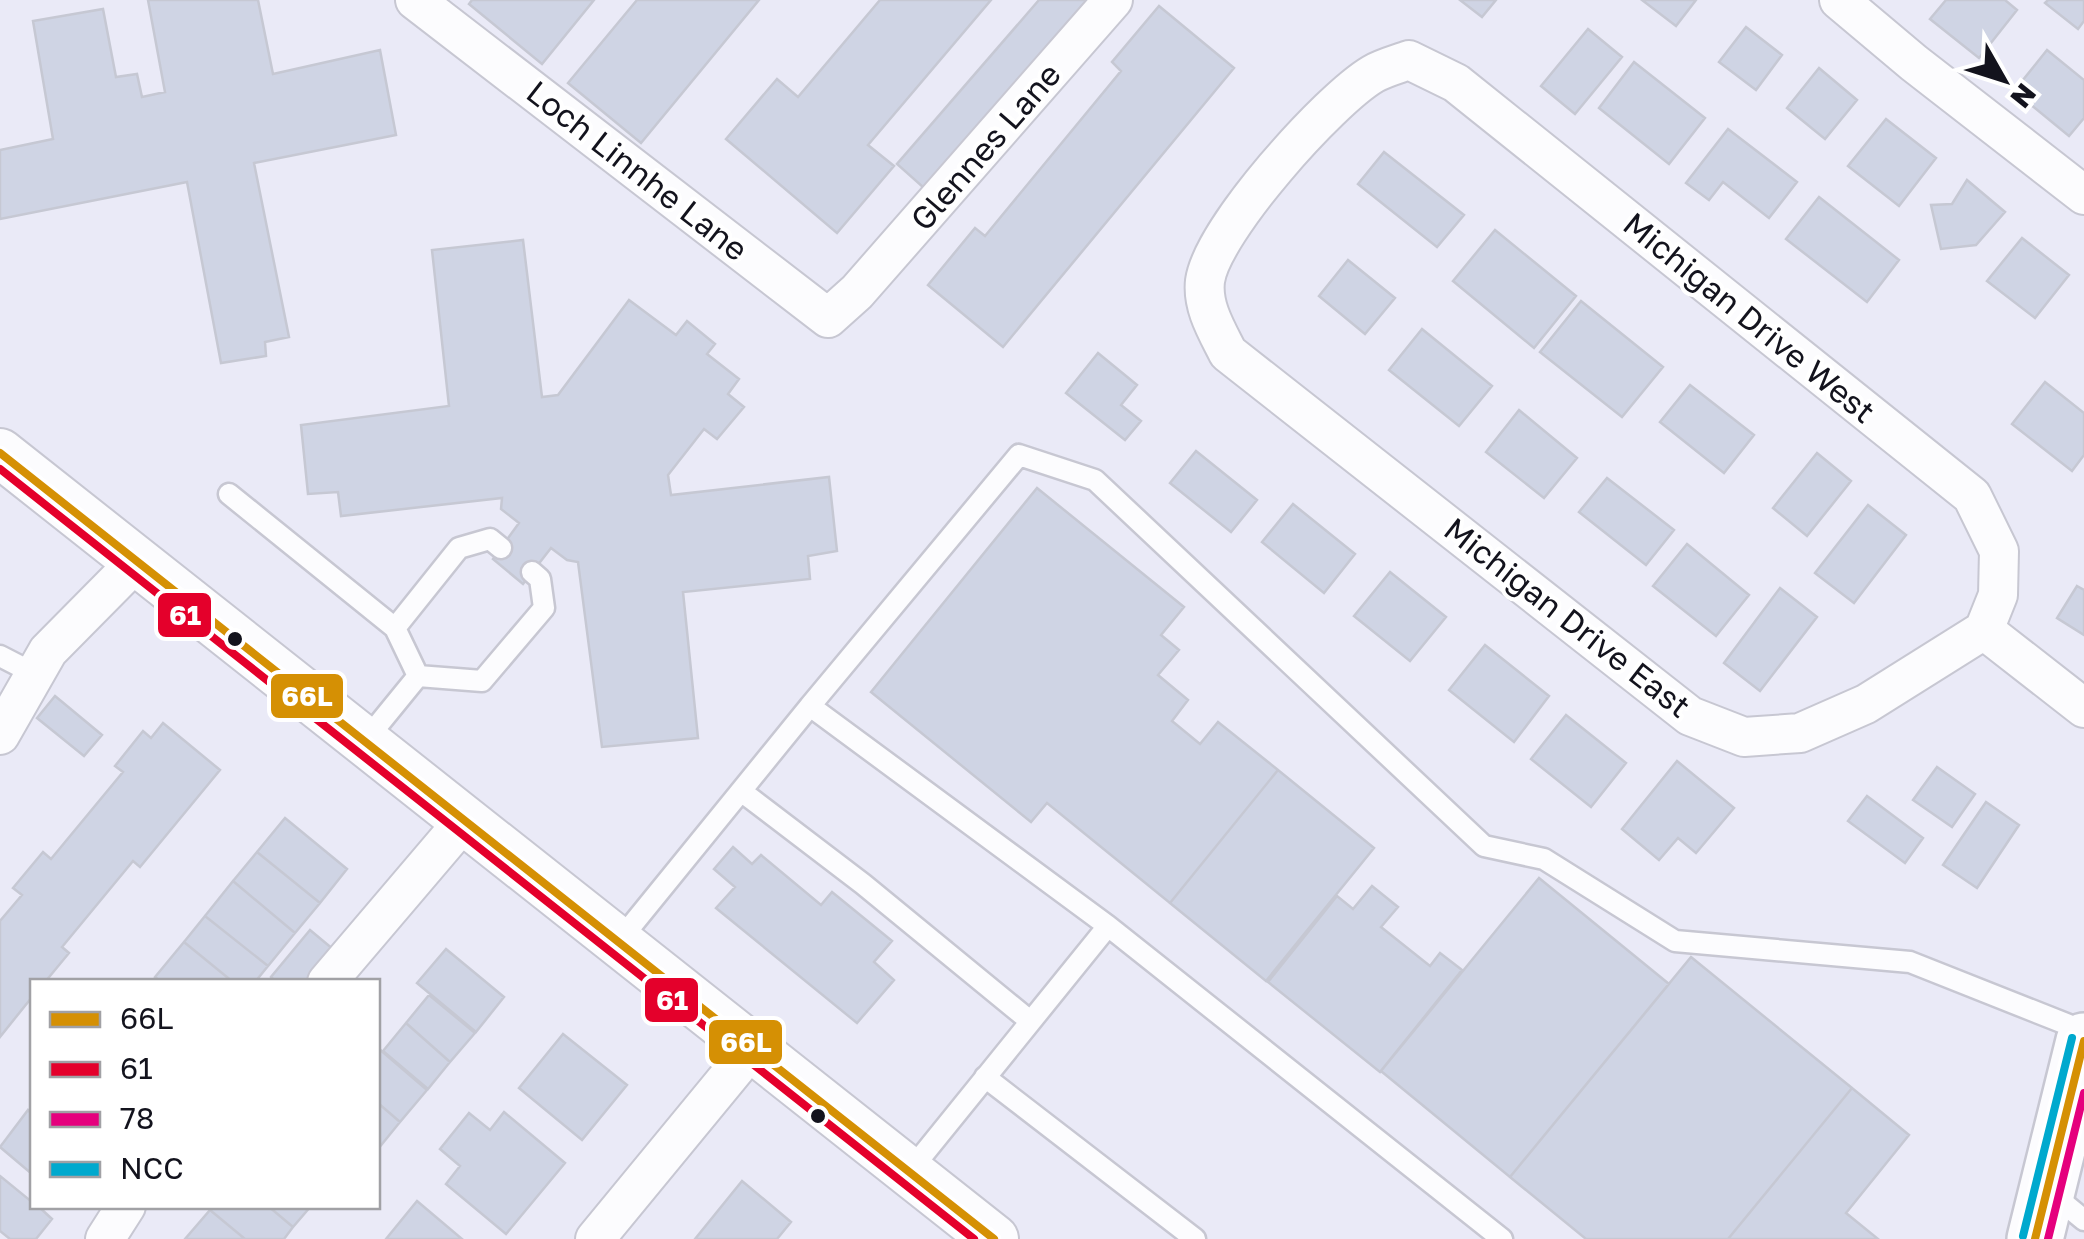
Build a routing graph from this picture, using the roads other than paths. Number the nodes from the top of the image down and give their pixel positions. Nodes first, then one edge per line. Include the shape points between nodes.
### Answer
1 (415, 0) edge
2 (1113, 0) edge
3 (1839, 0) edge
4 (2084, 195) edge
5 (857, 292) joint
6 (1228, 353) joint
7 (0, 453) edge
8 (229, 494) dead end
9 (501, 548) dead end
10 (137, 561) junction
11 (532, 572) dead end
12 (395, 628) junction
13 (1984, 630) junction
14 (0, 656) edge
15 (35, 674) junction
16 (418, 676) junction
17 (810, 706) junction
18 (2084, 708) edge
19 (0, 736) edge
20 (363, 742) junction
21 (741, 791) junction
22 (464, 821) junction
23 (1108, 926) junction
24 (619, 941) junction
25 (330, 979) edge
26 (1030, 1021) junction
27 (2084, 1031) edge
28 (2084, 1042) edge
29 (753, 1047) junction
30 (985, 1077) junction
31 (908, 1172) junction
32 (124, 1209) edge
33 (2056, 1217) edge
34 (105, 1239) edge
35 (595, 1239) edge
36 (994, 1239) edge
37 (1195, 1239) edge
38 (1502, 1239) edge

1 - 5 street, Loch Linnhe Lane via 828,318
2 - 5 street, Glennes Lane
3 - 4 street
6 - 13 street, Michigan Drive East via 1690,716 1744,736 1800,733 1866,704
6 - 13 street, Michigan Drive West via 1209,316 1205,280 1224,236 1310,128 1372,74 1409,60 1456,83 1972,496 1999,550 1998,595
7 - 10 street
8 - 12 lane
9 - 12 lane via 490,539 459,548
10 - 15 street via 48,651
10 - 20 street
11 - 16 lane via 540,578 544,608 482,681
12 - 16 lane
13 - 18 street
14 - 15 lane
15 - 19 street
16 - 20 lane
17 - 21 lane
17 - 23 lane
17 - 27 lane via 1020,455 1095,480 1484,846 1544,859 1675,940 1910,962
20 - 22 street
21 - 24 lane
21 - 26 lane
22 - 24 street
22 - 25 street
23 - 26 lane
23 - 38 lane
24 - 29 street
26 - 30 lane
28 - 33 main road
29 - 31 street
29 - 35 street
30 - 31 lane
30 - 37 lane
31 - 36 street
32 - 34 street

